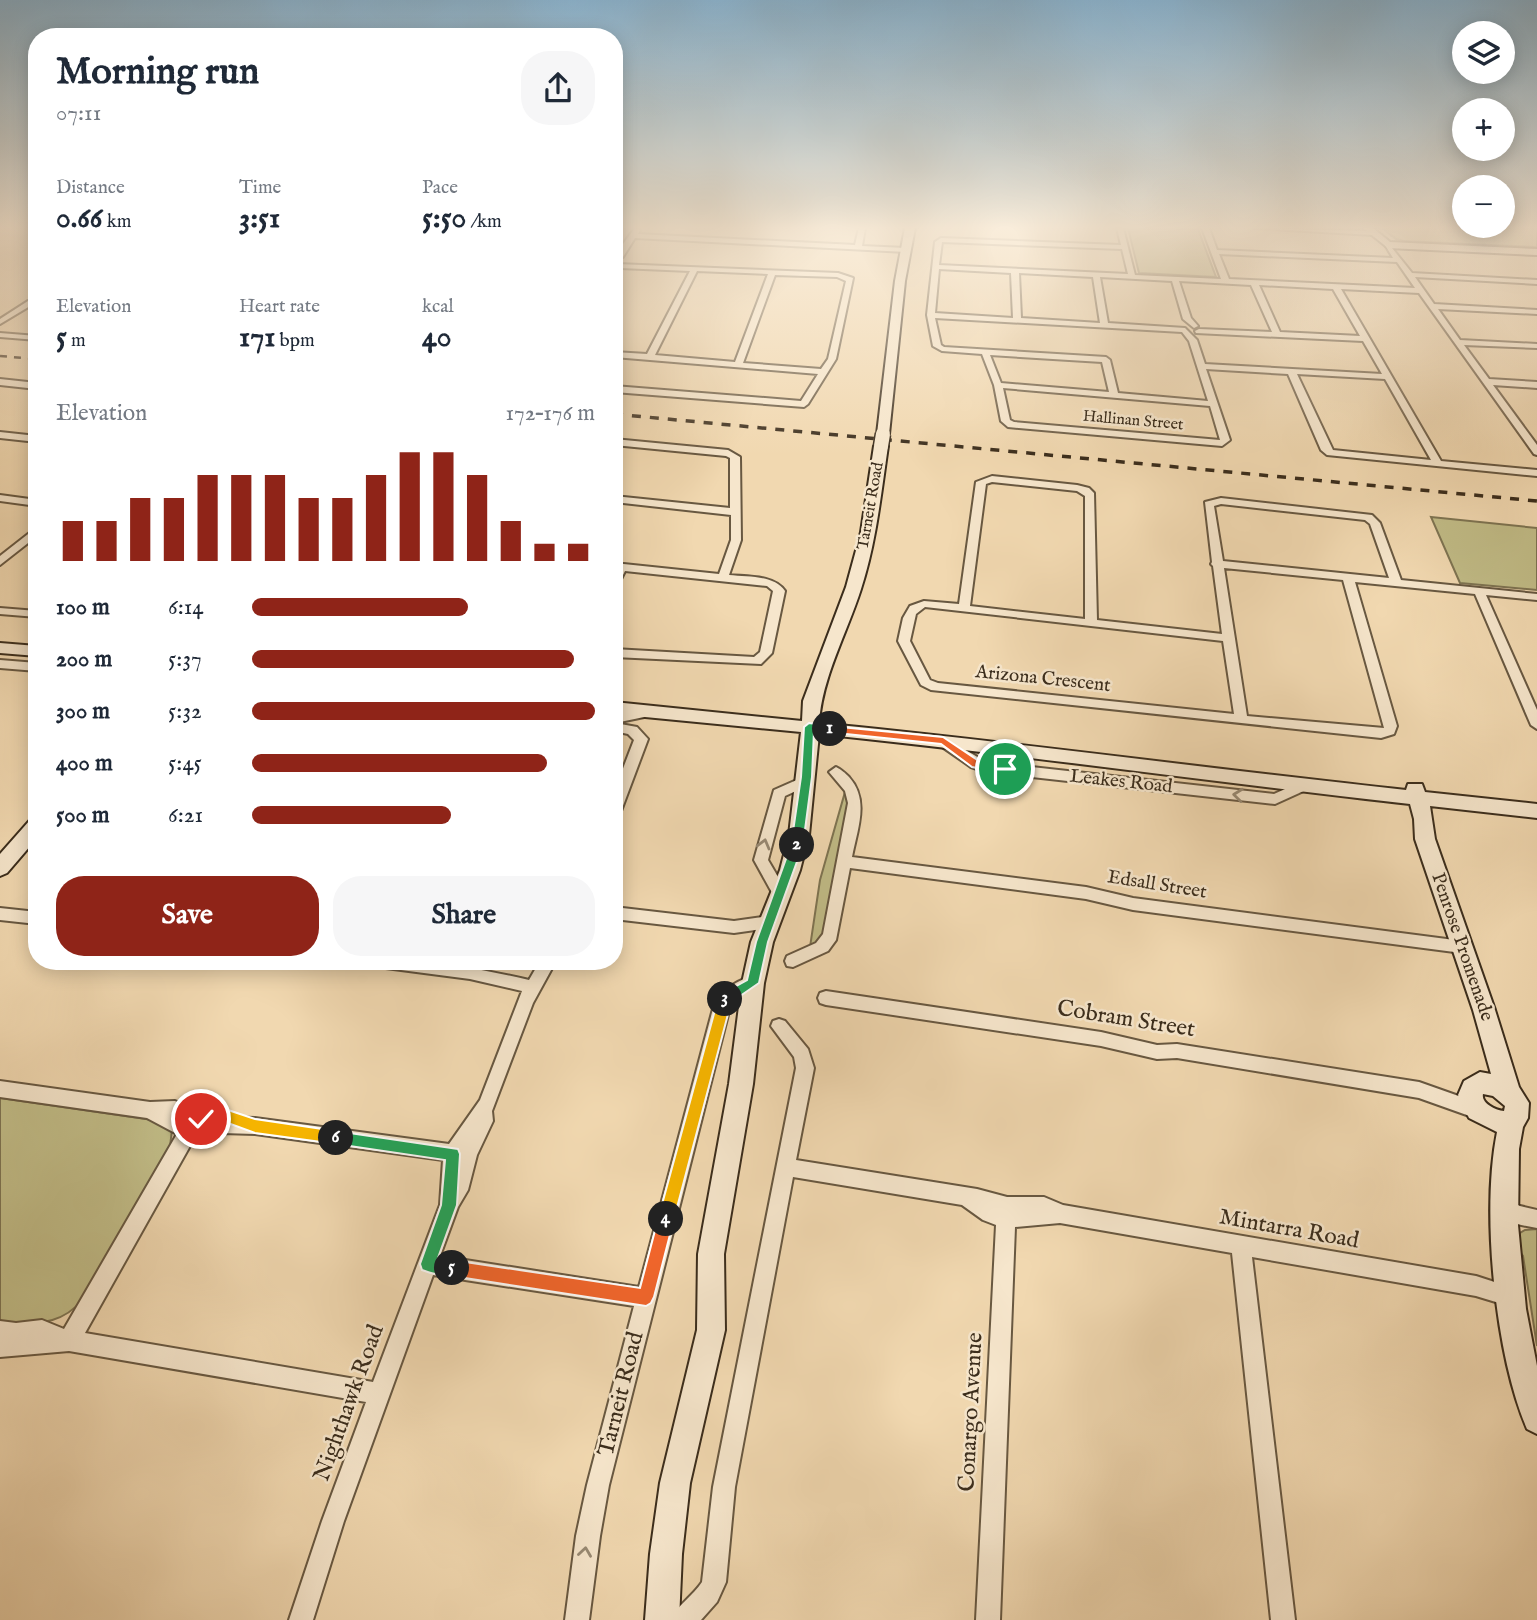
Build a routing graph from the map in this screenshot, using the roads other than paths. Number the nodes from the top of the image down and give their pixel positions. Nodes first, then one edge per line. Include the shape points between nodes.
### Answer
1 (677, 304) edge
2 (760, 304) edge
3 (845, 304) edge
4 (900, 304) edge
5 (932, 304) edge
6 (1016, 304) edge
7 (1101, 304) edge
8 (1182, 304) edge
9 (1263, 304) edge
10 (1345, 304) edge
11 (28, 306) edge
12 (1432, 306) joint
13 (1537, 312) edge
14 (931, 316) junction
15 (1017, 320) junction
16 (0, 322) edge
17 (1104, 324) junction
18 (1190, 329) junction
19 (1277, 334) junction
20 (0, 335) edge
21 (28, 337) edge
22 (1365, 338) junction
23 (1459, 342) junction
24 (1537, 346) edge
25 (985, 352) junction
26 (623, 355) edge
27 (650, 357) junction
28 (738, 365) junction
29 (1202, 366) junction
30 (1291, 371) junction
31 (823, 372) junction
32 (1387, 377) junction
33 (0, 382) edge
34 (1488, 382) junction
35 (28, 385) edge
36 (998, 385) junction
37 (1537, 385) edge
38 (623, 390) edge
39 (1114, 395) junction
40 (1213, 404) junction
41 (1520, 428) junction
42 (1533, 429) dead end
43 (0, 435) edge
44 (28, 438) edge
45 (623, 443) edge
46 (1537, 452) edge
47 (1438, 464) junction
48 (1537, 473) edge
49 (0, 498) edge
50 (623, 500) edge
51 (28, 502) edge
52 (736, 512) junction
53 (28, 538) edge
54 (0, 562) edge
55 (1216, 564) junction
56 (623, 567) edge
57 (1348, 577) junction
58 (723, 578) junction
59 (1396, 582) junction
60 (1479, 591) junction
61 (1537, 597) edge
62 (964, 608) junction
63 (0, 611) edge
64 (28, 613) edge
65 (1090, 623) junction
66 (1228, 638) junction
67 (0, 648) edge
68 (28, 650) edge
69 (623, 654) edge
70 (0, 664) edge
71 (28, 666) edge
72 (623, 709) edge
73 (654, 711) junction
74 (623, 717) edge
75 (1241, 719) junction
76 (809, 721) junction
77 (1537, 725) edge
78 (623, 729) edge
79 (943, 741) junction
80 (1184, 769) junction
81 (836, 772) dead end
82 (807, 777) junction
83 (1303, 786) junction
84 (623, 787) edge
85 (1408, 793) junction
86 (1537, 801) edge
87 (1537, 811) edge
88 (28, 835) edge
89 (845, 862) junction
90 (0, 868) edge
91 (780, 894) junction
92 (0, 914) edge
93 (623, 914) edge
94 (28, 917) edge
95 (766, 932) junction
96 (1462, 947) junction
97 (793, 961) dead end
98 (447, 970) edge
99 (542, 970) edge
100 (753, 983) junction
101 (532, 987) junction
102 (826, 998) dead end
103 (779, 1026) dead end
104 (1496, 1057) junction
105 (0, 1089) edge
106 (1508, 1092) junction
107 (1478, 1099) junction
108 (1512, 1121) junction
109 (192, 1124) junction
110 (460, 1154) junction
111 (787, 1167) junction
112 (1505, 1167) junction
113 (1505, 1208) junction
114 (1006, 1212) junction
115 (1537, 1219) edge
116 (1241, 1245) junction
117 (428, 1264) junction
118 (1509, 1296) junction
119 (646, 1297) junction
120 (2, 1339) edge
121 (69, 1341) junction
122 (380, 1394) junction
123 (1537, 1419) edge
124 (301, 1620) edge
125 (577, 1620) edge
126 (662, 1620) edge
127 (683, 1620) edge
128 (988, 1620) edge
129 (1283, 1620) edge

1 - 27 street
2 - 28 street
3 - 31 street via 832,359
4 - 76 street, Tarneit Road via 868,532
5 - 14 street
6 - 15 street
7 - 17 street
8 - 18 street, Hallinan Street
9 - 19 street
10 - 22 street
11 - 16 street
12 - 13 street
12 - 23 street
14 - 15 street
14 - 25 street via 939,348
15 - 17 street
17 - 18 street
18 - 19 street
18 - 29 street, Hallinan Street
19 - 22 street
20 - 21 street
22 - 32 street
23 - 24 street
23 - 34 street
25 - 36 street, Hallinan Street
25 - 39 street via 1102,359 1108,362
26 - 27 street
27 - 28 street
28 - 31 street
29 - 30 street
29 - 40 street, Hallinan Street
30 - 32 street
30 - 47 street via 1327,451
31 - 38 street via 806,402 797,405
32 - 47 street
33 - 35 street
34 - 37 street
34 - 41 street
36 - 39 street
36 - 40 street, Hallinan Street via 1006,421 1012,425 1215,444 1225,440
39 - 40 street
41 - 42 street
41 - 46 street
43 - 44 street
45 - 52 street via 733,454
47 - 48 street
49 - 51 street
50 - 52 street
52 - 58 street via 736,540
53 - 54 street
55 - 57 street
55 - 59 street via 1208,506 1213,502 1358,514 1375,523
55 - 66 street
56 - 58 street
57 - 59 street
57 - 75 street via 1391,729 1377,734
58 - 69 street via 775,585 779,593 766,653 760,660
59 - 60 street
60 - 61 street
60 - 77 street
62 - 65 street
62 - 65 street via 981,482 1077,488 1090,495
62 - 75 street, Arizona Crescent via 924,604 911,611 904,641 931,686
63 - 64 street
65 - 66 street
66 - 75 street
67 - 68 street
70 - 71 street
72 - 73 street, Leakes Road
73 - 74 street, Leakes Road
73 - 76 street, Leakes Road
76 - 79 street, Leakes Road
76 - 82 street, Tarneit Road
78 - 84 street via 640,737
79 - 80 street, Leakes Road
83 -> 79 street, Leakes Road via 1275,799 986,767
80 - 83 street, Leakes Road
80 - 85 street, Leakes Road via 1247,772
81 - 89 street via 855,797
82 - 91 street, Tarneit Road via 799,835
91 -> 82 street via 761,855 779,793
83 - 85 street, Leakes Road
85 - 86 street, Leakes Road
85 - 87 street, Leakes Road
85 - 96 street, Penrose Promenade via 1410,819 1425,839
88 - 90 street
89 - 96 street, Edsall Street
89 - 97 street via 827,941
91 - 95 street, Tarneit Road
92 - 94 street
93 - 95 street
95 - 100 street, Tarneit Road
96 - 104 street, Penrose Promenade
98 - 101 street
99 - 101 street, Nighthawk Road
100 - 119 street, Tarneit Road via 727,997 722,1005
100 - 126 street, Tarneit Road via 741,1084 711,1254 711,1330 675,1483
101 - 110 street, Nighthawk Road via 486,1104 483,1129
102 - 107 street, Cobram Street
103 - 111 street via 802,1055 805,1068
104 - 106 street, Penrose Promenade
104 - 107 street
105 - 109 street via 150,1110
106 - 107 street via 1491,1083
106 - 108 street, Penrose Promenade via 1519,1109
107 - 108 street via 1494,1121
107 - 112 street
108 - 112 street
109 - 110 street via 255,1126
109 - 121 street
110 - 117 street, Nighthawk Road via 462,1185 449,1205
111 - 114 street, Mintarra Road via 964,1197 991,1214
111 - 127 street via 724,1487 714,1582 711,1593
112 - 113 street
113 - 115 street
113 - 118 street
114 - 116 street, Mintarra Road via 1020,1219 1060,1214
114 - 128 street, Conargo Avenue
116 - 118 street, Mintarra Road via 1476,1286
116 - 129 street
117 - 119 street
117 - 122 street, Nighthawk Road
118 - 123 street
125 -> 119 street, Tarneit Road via 598,1485
120 - 121 street
121 - 122 street
122 - 124 street, Nighthawk Road

